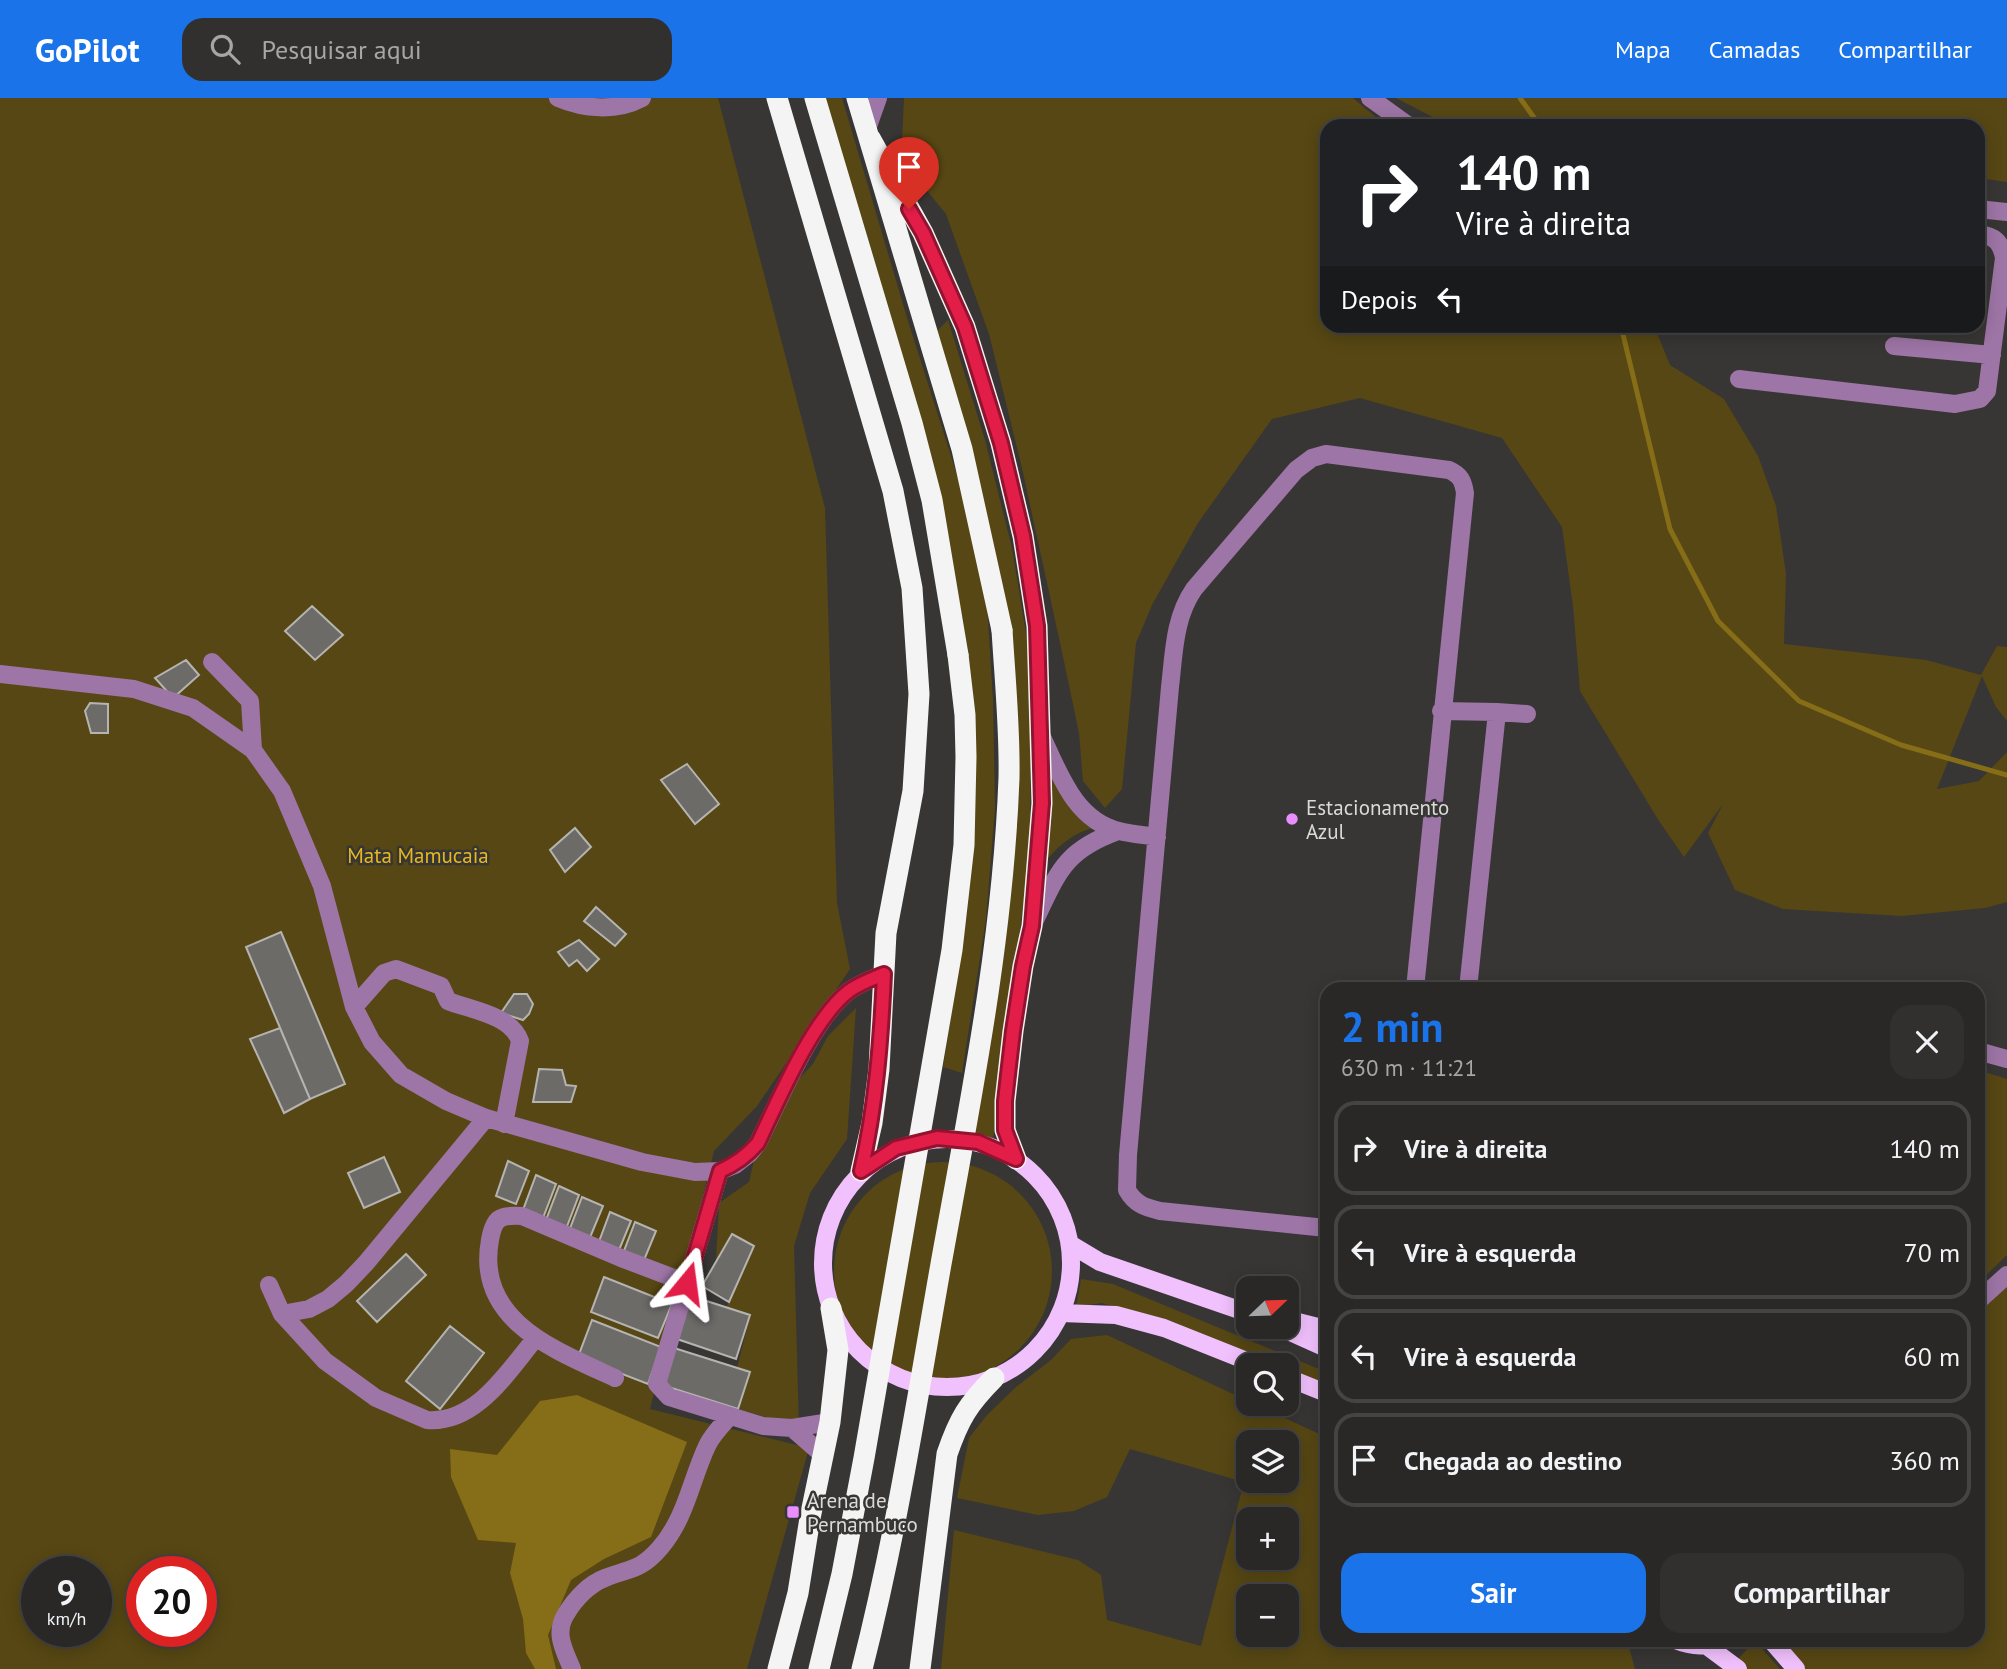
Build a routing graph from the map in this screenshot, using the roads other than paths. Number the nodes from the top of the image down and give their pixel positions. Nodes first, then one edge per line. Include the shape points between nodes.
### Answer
1 (558, 98) edge
2 (642, 98) edge
3 (777, 98) edge
4 (815, 98) edge
5 (857, 98) edge
6 (878, 98) edge
7 (1370, 98) edge
8 (1399, 119) edge
9 (868, 134) junction
10 (1985, 210) edge
11 (2007, 212) edge
12 (1985, 236) edge
13 (1894, 346) dead end
14 (1992, 355) junction
15 (1739, 379) dead end
16 (212, 662) dead end
17 (0, 674) edge
18 (1441, 711) junction
19 (1497, 712) junction
20 (1527, 714) dead end
21 (1041, 735) junction
22 (253, 750) junction
23 (1118, 831) junction
24 (1157, 837) junction
25 (1032, 926) junction
26 (884, 974) junction
27 (1416, 982) edge
28 (1469, 982) edge
29 (354, 1007) junction
30 (1985, 1053) edge
31 (2007, 1059) edge
32 (486, 1118) junction
33 (504, 1124) junction
34 (1016, 1159) junction
35 (720, 1171) junction
36 (861, 1171) junction
37 (1320, 1227) edge
38 (1070, 1244) junction
39 (2007, 1275) edge
40 (687, 1283) junction
41 (269, 1285) dead end
42 (1985, 1295) edge
43 (831, 1308) junction
44 (1236, 1309) edge
45 (1061, 1313) junction
46 (282, 1314) junction
47 (1299, 1322) edge
48 (1320, 1328) edge
49 (1299, 1336) edge
50 (535, 1339) junction
51 (1320, 1345) edge
52 (1236, 1357) edge
53 (615, 1378) dead end
54 (994, 1378) junction
55 (1299, 1382) edge
56 (1320, 1391) edge
57 (730, 1416) junction
58 (830, 1422) junction
59 (792, 1428) junction
60 (823, 1455) junction
61 (1719, 1647) edge
62 (1777, 1647) edge
63 (572, 1669) edge
64 (778, 1669) edge
65 (819, 1669) edge
66 (862, 1669) edge
67 (920, 1669) edge
68 (1738, 1669) edge
69 (1796, 1669) edge

1 - 2 street via 590,108 631,104
3 - 26 highway via 893,491 912,588 919,694 913,791 886,933
4 - 65 highway, bridge via 932,500 958,655 966,757 964,845 952,950 864,1458
5 - 9 highway
6 - 9 street
7 - 8 street
9 - 21 highway via 923,233 965,327 1001,443 1023,536 1037,626
9 - 66 highway, bridge via 962,449 1002,630 1009,775 1002,889 975,1079 881,1595
10 - 11 street
12 - 14 street via 1998,242 2004,258
13 - 14 street
14 - 15 street via 1987,391 1968,403
16 - 22 street via 250,701
17 - 22 street via 134,689 193,708
18 - 19 street
18 - 24 street via 1463,481 1449,470 1326,454 1312,458 1296,470 1184,603 1170,687
18 - 27 street
19 - 20 street
19 - 28 street
21 - 23 street via 1077,803 1092,819
21 - 25 highway via 1042,803
22 - 29 street via 282,791 322,886
23 - 24 street
23 - 25 street via 1094,839 1074,853 1054,880
24 - 37 street via 1128,1190 1141,1206 1160,1211
25 - 34 highway via 1014,1018 1005,1101 1005,1130
26 - 35 street via 849,991 834,1005 802,1053 758,1143 735,1165
26 - 36 highway via 879,1069
29 - 32 street via 372,1042 401,1075
29 - 33 street via 384,973 396,969 441,986 448,1002 507,1023 520,1041
30 - 31 street
32 - 33 street
32 - 46 street via 346,1284 309,1309
33 - 35 street via 642,1162 695,1172
34 - 36 main road via 978,1142 937,1138 896,1148
34 - 38 main road via 1042,1182 1060,1211
35 - 40 street
36 - 43 main road via 838,1200 825,1235 823,1272
38 - 44 main road via 1100,1262
38 - 45 main road via 1068,1291
39 - 42 street
40 - 50 street via 522,1216 506,1215 492,1227 488,1275 508,1314
40 - 57 street via 657,1384 669,1397
41 - 46 street
43 - 54 main road via 842,1332 881,1368 917,1384 940,1389
43 - 58 highway via 838,1350
45 - 52 main road via 1116,1315
45 - 54 main road via 1034,1352
46 - 50 street via 325,1361 376,1398 436,1421 479,1404
47 - 48 main road
49 - 51 main road
50 - 53 street
54 - 67 highway via 971,1400 947,1454
55 - 56 main road
57 - 59 street via 763,1426
57 - 63 street via 707,1444 687,1501 660,1548 639,1568 585,1590 566,1614 558,1629
58 - 59 street
58 - 60 highway
59 - 60 street
60 - 64 highway via 799,1593
61 - 68 main road
62 - 69 main road

